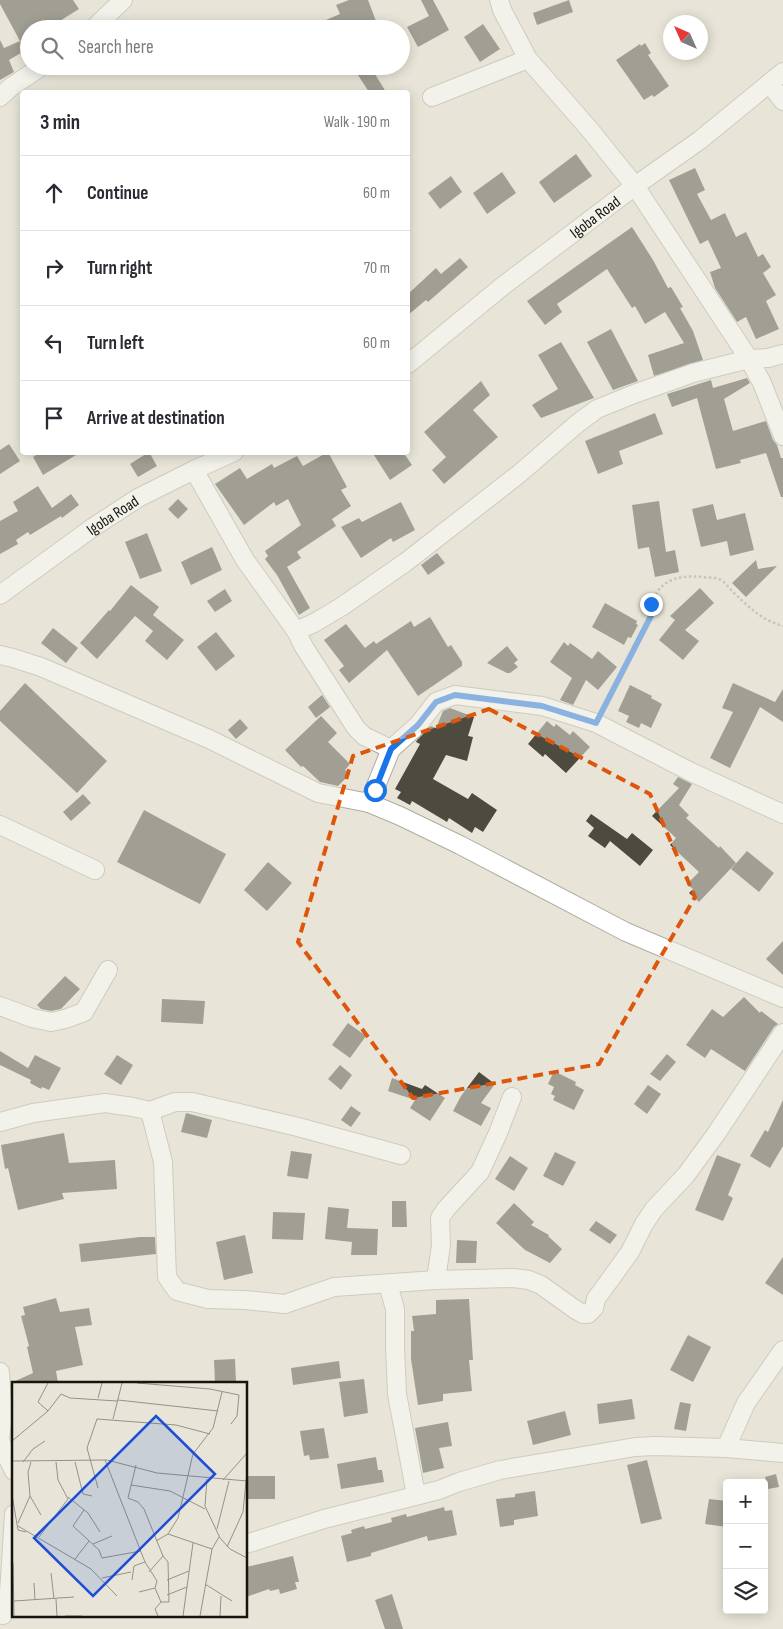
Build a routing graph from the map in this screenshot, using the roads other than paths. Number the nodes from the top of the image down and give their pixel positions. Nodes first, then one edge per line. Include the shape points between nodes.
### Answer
1 (123, 0) edge
2 (499, 0) edge
3 (102, 20) edge
4 (528, 59) junction
5 (783, 72) edge
6 (28, 75) edge
7 (769, 83) junction
8 (0, 97) edge
9 (432, 97) dead end
10 (783, 101) edge
11 (635, 186) junction
12 (783, 354) edge
13 (749, 359) junction
14 (410, 362) edge
15 (783, 436) edge
16 (227, 455) edge
17 (194, 470) junction
18 (0, 595) edge
19 (296, 632) junction
20 (0, 655) edge
21 (391, 749) junction
22 (369, 803) junction
23 (783, 814) edge
24 (0, 825) edge
25 (96, 870) dead end
26 (108, 970) dead end
27 (783, 998) edge
28 (0, 1006) edge
29 (783, 1034) edge
30 (512, 1097) dead end
31 (150, 1112) junction
32 (0, 1122) edge
33 (401, 1155) dead end
34 (436, 1280) junction
35 (388, 1284) junction
36 (783, 1350) edge
37 (0, 1372) edge
38 (0, 1439) edge
39 (726, 1448) junction
40 (783, 1453) edge
41 (12, 1466) edge
42 (416, 1495) junction
43 (248, 1543) edge
44 (12, 1582) edge
45 (6, 1613) edge

1 - 3 street
2 - 4 street
4 - 9 street
4 - 11 street
5 - 7 street, Igoba Road
6 - 8 street
7 - 10 street
7 - 11 street, Igoba Road via 700,140
11 - 13 street
11 - 14 street, Igoba Road via 504,285
12 - 13 street
13 - 15 street
13 - 19 street via 693,373 597,409 398,567 341,607
16 - 17 street, Igoba Road
17 - 18 street, Igoba Road via 138,498
17 - 19 street via 245,560
19 - 21 street via 356,728 364,736
20 - 22 street via 41,667 210,739 318,793
21 - 22 street
21 - 23 street via 418,725 436,702 455,695 542,706 596,723
22 - 27 street via 460,844 626,932
24 - 25 street
26 - 28 street via 84,1012 65,1019 51,1022
29 - 34 street via 686,1175 654,1209 630,1252 588,1314 576,1310 529,1280
30 - 34 street via 480,1172 440,1218 441,1245
31 - 32 street via 105,1103
31 - 33 street via 175,1102 192,1102 298,1126
31 - 35 street via 163,1162 167,1277 177,1291 208,1299 285,1304 334,1287
34 - 35 street
35 - 42 street via 395,1309 397,1394
36 - 39 street via 746,1403
37 - 38 street via 3,1418
38 - 41 street
39 - 40 street
39 - 42 street via 655,1446 626,1449 500,1470
42 - 43 street
44 - 45 street

